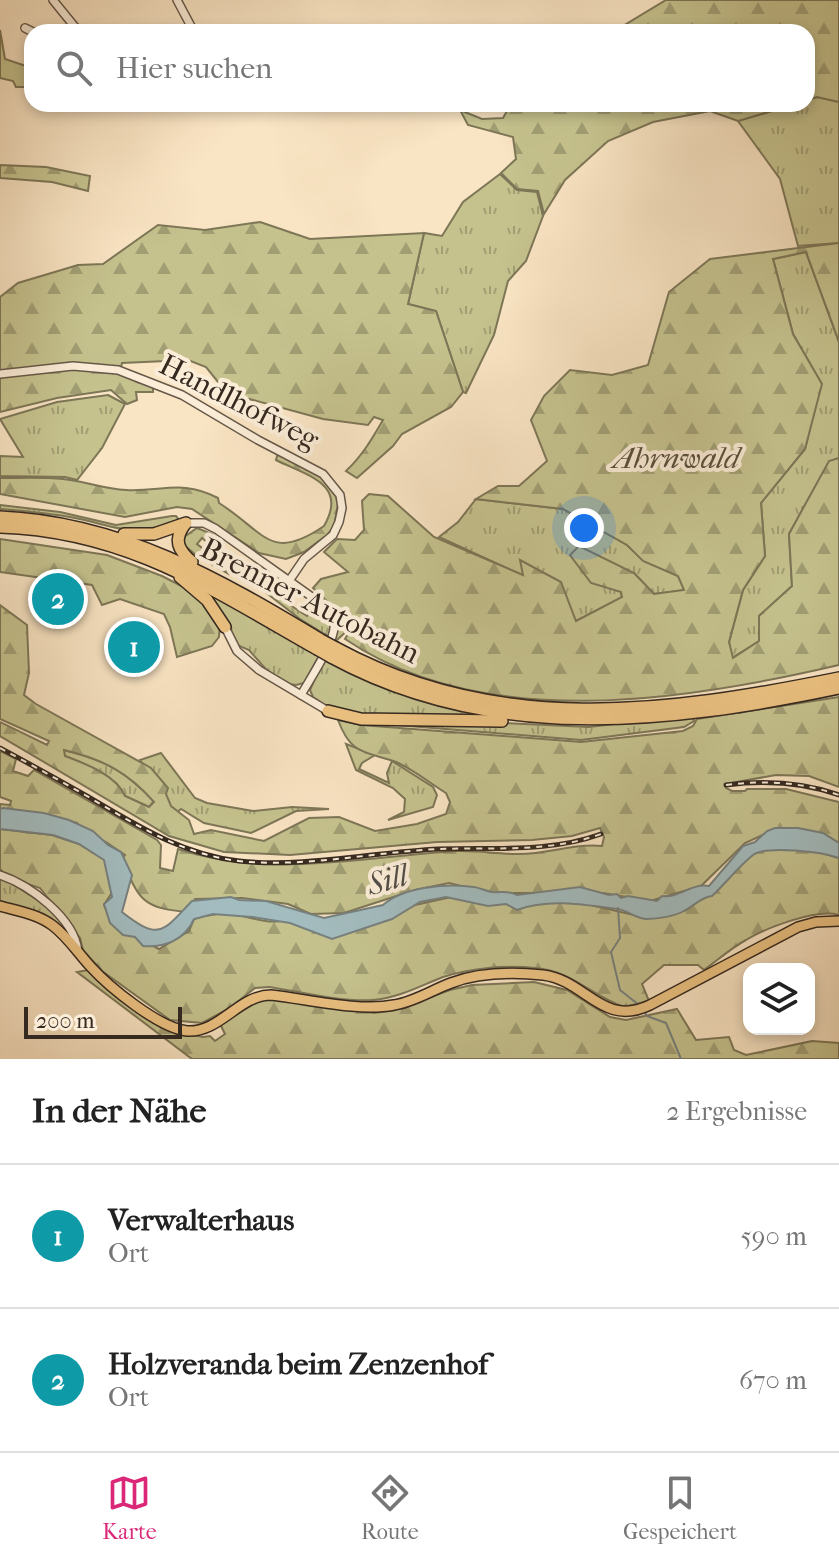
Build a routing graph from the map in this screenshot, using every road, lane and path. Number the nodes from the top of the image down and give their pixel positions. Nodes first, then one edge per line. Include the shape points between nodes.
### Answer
1 (53, 0) edge
2 (177, 0) edge
3 (72, 24) edge
4 (190, 24) edge
5 (0, 374) edge
6 (0, 517) edge
7 (186, 523) junction
8 (0, 527) edge
9 (84, 528) junction
10 (160, 563) junction
11 (205, 573) junction
12 (289, 581) junction
13 (225, 627) joint
14 (319, 644) junction
15 (334, 653) junction
16 (839, 678) edge
17 (839, 688) edge
18 (301, 695) junction
19 (328, 711) joint
20 (549, 719) junction
21 (0, 875) edge
22 (0, 906) edge
23 (839, 921) edge
24 (79, 954) junction

1 - 3 street
2 - 4 street
5 - 12 street, Handlhofweg via 73,366 118,370 182,395 320,471 339,492 341,518 333,535 304,559
6 - 9 highway, Brenner Autobahn
7 - 9 highway via 142,535
7 - 11 highway via 178,547
7 - 12 street via 216,529
8 - 10 highway, Brenner Autobahn via 52,531
9 - 11 highway, Brenner Autobahn via 137,543
10 - 13 highway via 199,592
10 - 14 highway, Brenner Autobahn
11 - 14 highway, Brenner Autobahn
12 - 18 street via 327,609 335,626
13 - 18 street via 237,651
14 - 15 highway, Brenner Autobahn, bridge
15 - 16 highway, Brenner Autobahn via 432,689 528,708 690,702
15 - 20 highway, Brenner Autobahn via 380,681 432,699 496,714
17 - 20 highway, Brenner Autobahn via 691,711
18 - 19 street
19 - 20 highway via 361,719
21 - 24 street via 35,891 74,936
22 - 24 main road via 50,924
23 - 24 main road via 798,927 625,1013 550,976 491,974 382,1007 260,996 210,1026 188,1031 129,999

